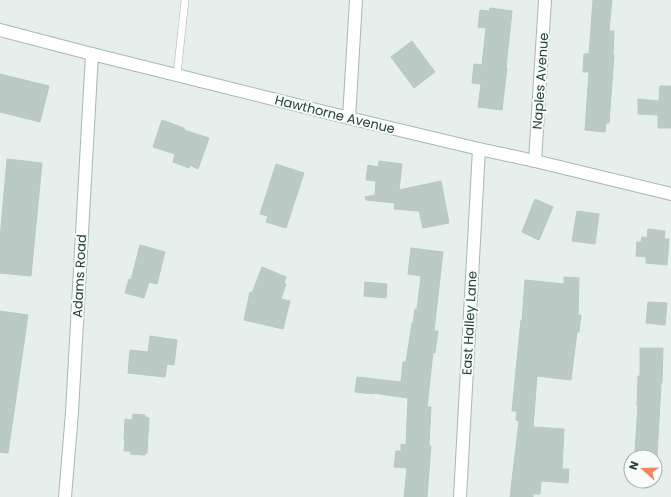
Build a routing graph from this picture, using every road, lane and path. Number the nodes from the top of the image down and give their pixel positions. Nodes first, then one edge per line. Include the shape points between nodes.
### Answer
1 (185, 0) edge
2 (356, 0) edge
3 (545, 0) edge
4 (0, 30) edge
5 (92, 54) junction
6 (177, 75) junction
7 (349, 118) junction
8 (479, 149) junction
9 (535, 161) junction
10 (671, 194) edge
11 (65, 497) edge
12 (460, 497) edge

1 - 6 lane
2 - 7 street
3 - 9 street, Naples Avenue
4 - 5 street, Hawthorne Avenue
5 - 6 street, Hawthorne Avenue
5 - 11 street, Adams Road
6 - 7 street, Hawthorne Avenue
7 - 8 street, Hawthorne Avenue
8 - 9 street, Hawthorne Avenue
8 - 12 street, East Halley Lane
9 - 10 street, Hawthorne Avenue

